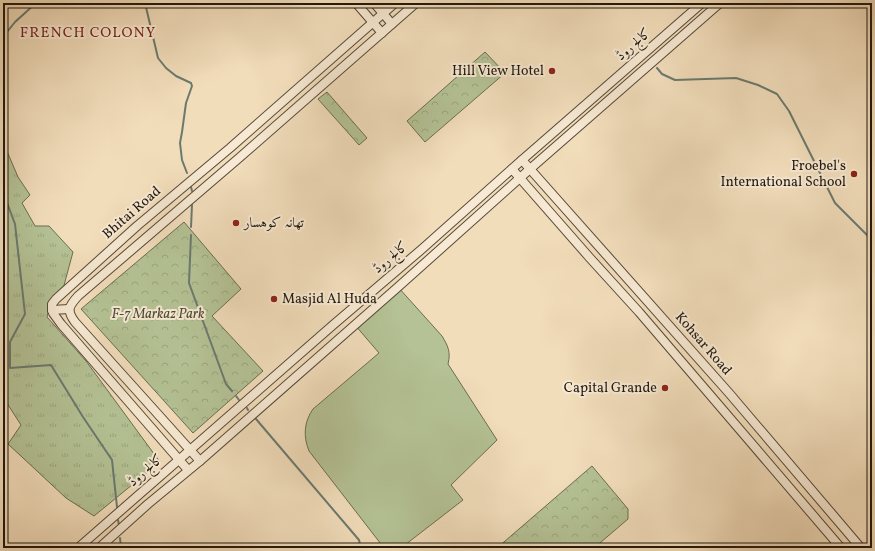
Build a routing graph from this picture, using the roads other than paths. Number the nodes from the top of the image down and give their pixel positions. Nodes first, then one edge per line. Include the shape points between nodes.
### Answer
1 (356, 3) edge
2 (374, 3) edge
3 (396, 3) edge
4 (416, 3) edge
5 (702, 3) edge
6 (720, 3) edge
7 (383, 14) junction
8 (373, 22) junction
9 (392, 24) junction
10 (382, 33) junction
11 (230, 148) junction
12 (239, 158) junction
13 (522, 160) junction
14 (512, 169) junction
15 (530, 169) junction
16 (520, 179) junction
17 (52, 310) junction
18 (69, 310) junction
19 (190, 450) junction
20 (178, 460) junction
21 (200, 461) junction
22 (188, 470) junction
23 (78, 548) edge
24 (99, 548) edge
25 (841, 548) edge
26 (861, 548) edge

1 - 8 street
2 - 7 street
3 - 7 street, Bhitai Road
4 - 9 street, Bhitai Road
5 - 13 street, کالج روڈ
6 - 15 street, کالج روڈ
7 - 8 street, Bhitai Road
7 - 9 street
8 - 10 street
8 - 11 street, Bhitai Road
9 - 10 street, Bhitai Road
10 - 12 street, Bhitai Road
11 - 12 street
11 - 17 street, Bhitai Road via 74,282 52,304
12 - 18 street, Bhitai Road via 78,296
13 - 14 street, کالج روڈ
13 - 15 street, Kohsar Road
14 - 16 street, Kohsar Road
14 - 19 street, کالج روڈ
15 - 16 street, کالج روڈ
15 - 26 street, Kohsar Road via 724,387
16 - 21 street, کالج روڈ
16 - 25 street, Kohsar Road via 639,312
17 - 18 street
17 - 20 street via 61,324
18 - 19 street via 75,322
19 - 20 street, کالج روڈ
19 - 21 street
20 - 22 street
20 - 23 street, کالج روڈ
21 - 22 street, کالج روڈ
22 - 24 street, کالج روڈ

